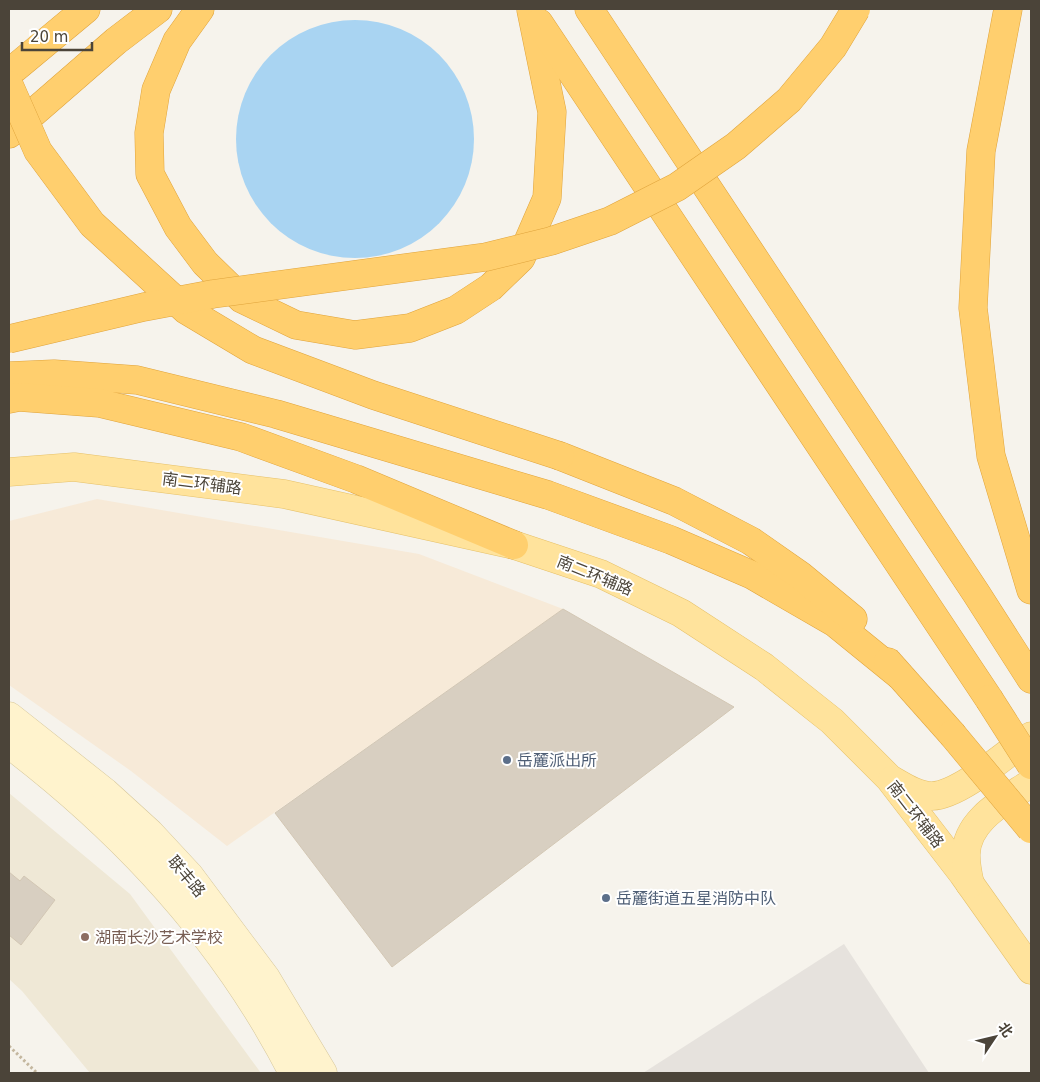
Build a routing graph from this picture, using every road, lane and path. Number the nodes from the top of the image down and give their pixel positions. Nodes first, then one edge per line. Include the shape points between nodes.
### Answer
1 (86, 9) edge
2 (158, 9) edge
3 (200, 9) edge
4 (589, 9) edge
5 (856, 9) edge
6 (1008, 9) edge
7 (530, 10) edge
8 (9, 73) edge
9 (9, 85) edge
10 (9, 134) edge
11 (9, 339) edge
12 (9, 376) edge
13 (9, 399) edge
14 (9, 472) edge
15 (514, 545) junction
16 (1031, 590) edge
17 (842, 618) junction
18 (1029, 675) edge
19 (9, 716) edge
20 (1031, 736) edge
21 (9, 744) edge
22 (1031, 765) edge
23 (889, 778) junction
24 (1031, 783) edge
25 (1031, 829) edge
26 (970, 884) junction
27 (1031, 970) edge
28 (9, 1046) edge
29 (37, 1073) edge
30 (293, 1073) edge
31 (323, 1073) edge

1 - 8 highway
2 - 10 highway
3 - 7 highway via 176,41 156,90 148,133 150,174 178,227 204,263 242,299 296,325 355,335 410,328 456,310 491,287 522,258 547,198 552,112
4 - 18 highway
5 - 11 highway, bridge via 833,47 789,100 736,146 677,187 610,221 551,241 486,257 213,294
6 - 16 highway via 981,151 973,308 991,456
7 - 22 highway, bridge
9 - 17 highway, bridge via 38,151 92,224 186,310 253,350 373,395 560,456 674,501 751,541 801,576
12 - 17 highway via 54,374 136,380 276,414 411,453 548,495 671,540
13 - 15 highway via 99,403 241,437 356,479
14 - 15 main road, 南二环辅路 via 74,467 284,494
15 - 23 main road, 南二环辅路 via 601,574 680,613 764,667 832,721
17 - 25 highway, bridge via 952,734
19 - 31 main road, 联丰路 via 105,792 189,875 266,978
20 - 23 main road via 953,792 931,796 911,791
21 - 30 main road, 联丰路 via 133,851 182,905 248,993
23 - 26 main road, 南二环辅路
24 - 26 main road via 978,823 965,855
26 - 27 main road, 南二环辅路
28 - 29 path

